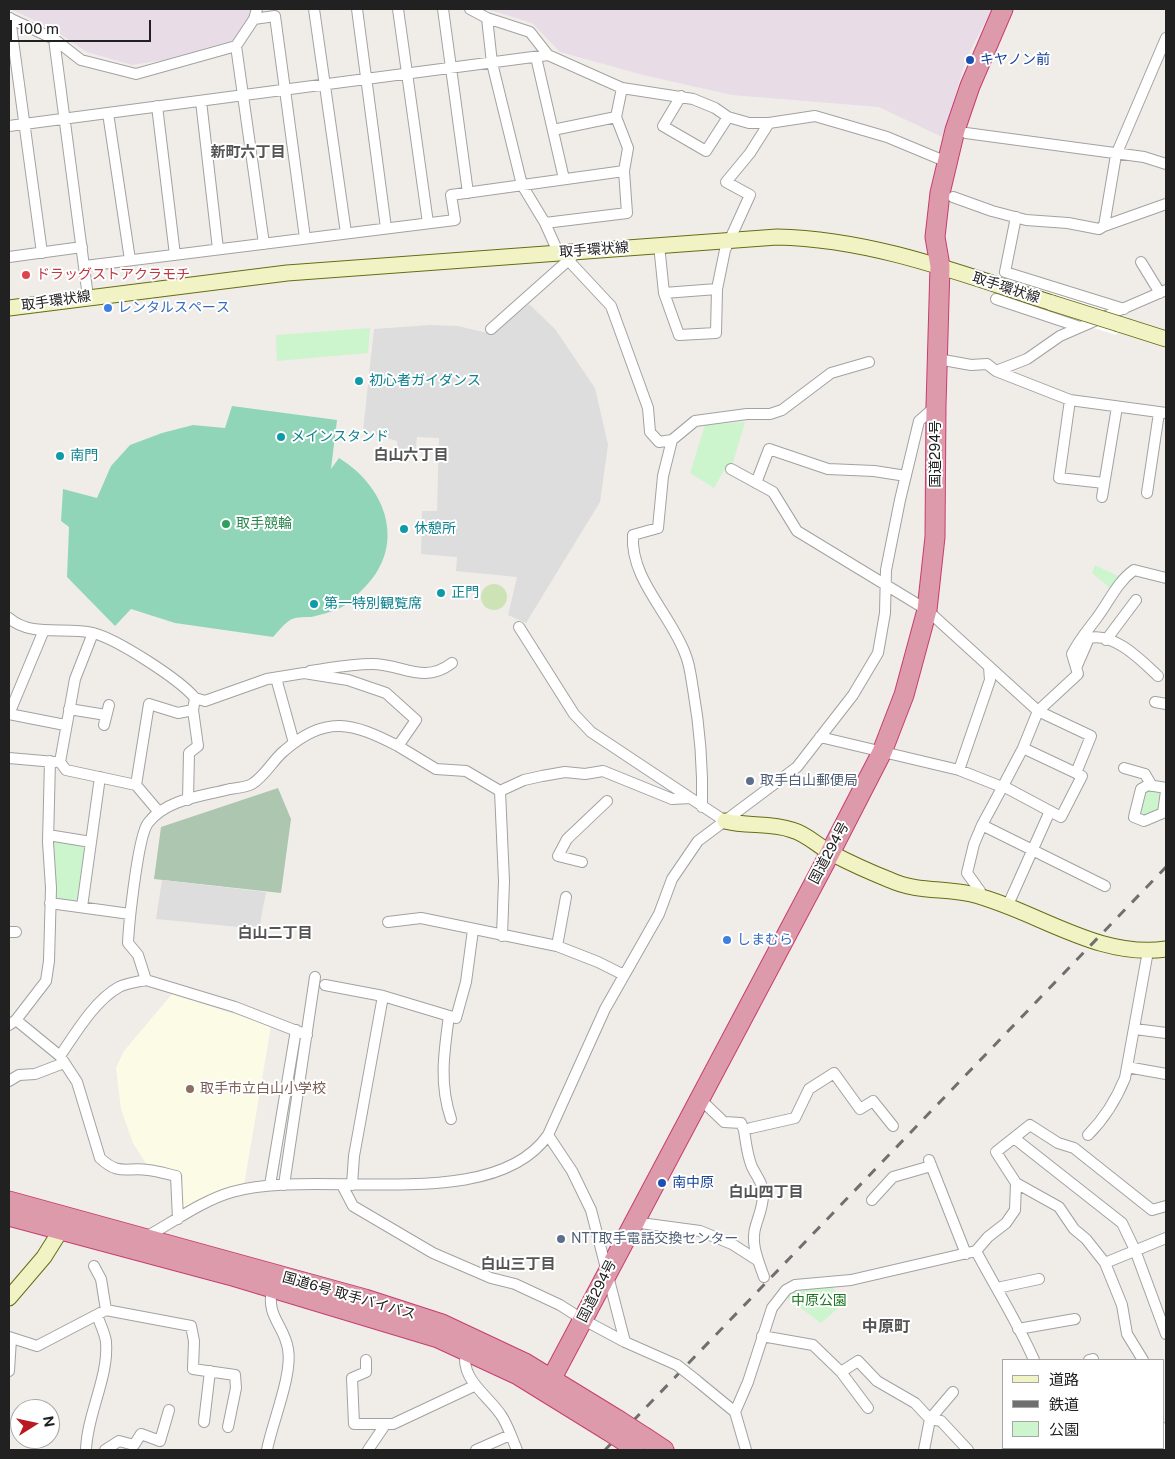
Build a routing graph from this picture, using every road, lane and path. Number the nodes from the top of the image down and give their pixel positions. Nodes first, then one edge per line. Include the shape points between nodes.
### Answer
1 (256, 9) edge
2 (314, 9) edge
3 (357, 9) edge
4 (398, 9) edge
5 (443, 9) edge
6 (470, 9) edge
7 (1003, 9) edge
8 (1017, 9) edge
9 (9, 18) edge
10 (487, 18) junction
11 (254, 20) junction
12 (1166, 38) edge
13 (54, 39) junction
14 (236, 46) junction
15 (548, 55) junction
16 (536, 57) junction
17 (492, 63) junction
18 (451, 68) junction
19 (407, 74) junction
20 (366, 79) junction
21 (325, 84) junction
22 (622, 88) junction
23 (285, 90) junction
24 (244, 95) junction
25 (681, 96) junction
26 (201, 101) junction
27 (157, 106) junction
28 (108, 113) junction
29 (616, 117) junction
30 (728, 117) junction
31 (65, 118) junction
32 (769, 122) junction
33 (24, 124) junction
34 (9, 126) edge
35 (553, 130) junction
36 (966, 133) junction
37 (1116, 155) junction
38 (947, 162) junction
39 (1166, 164) edge
40 (624, 171) junction
41 (564, 180) junction
42 (522, 185) junction
43 (468, 193) junction
44 (953, 197) junction
45 (1166, 204) edge
46 (1016, 217) junction
47 (428, 223) junction
48 (545, 223) junction
49 (1104, 226) junction
50 (386, 228) junction
51 (346, 233) junction
52 (305, 238) junction
53 (730, 240) junction
54 (264, 244) junction
55 (659, 245) junction
56 (82, 248) junction
57 (218, 249) junction
58 (42, 253) junction
59 (174, 255) junction
60 (568, 255) junction
61 (9, 257) edge
62 (130, 260) junction
63 (1141, 262) dead end
64 (84, 266) junction
65 (940, 266) junction
66 (1002, 283) junction
67 (717, 289) junction
68 (1163, 291) edge
69 (664, 293) junction
70 (88, 297) junction
71 (9, 308) edge
72 (1121, 317) junction
73 (1080, 327) junction
74 (491, 330) dead end
75 (1166, 339) edge
76 (938, 358) junction
77 (869, 362) dead end
78 (996, 371) junction
79 (1070, 400) junction
80 (936, 406) junction
81 (1117, 406) junction
82 (1162, 413) edge
83 (672, 440) junction
84 (731, 469) dead end
85 (906, 476) junction
86 (756, 483) junction
87 (1104, 483) junction
88 (1147, 493) dead end
89 (1102, 497) dead end
90 (1166, 578) edge
91 (886, 585) junction
92 (1136, 600) dead end
93 (927, 610) junction
94 (9, 618) edge
95 (519, 627) dead end
96 (44, 630) junction
97 (93, 633) junction
98 (1106, 640) junction
99 (452, 663) dead end
100 (989, 666) junction
101 (1076, 668) junction
102 (304, 672) junction
103 (1158, 676) dead end
104 (276, 678) junction
105 (195, 698) junction
106 (1155, 702) dead end
107 (1166, 704) edge
108 (69, 709) junction
109 (193, 710) junction
110 (1038, 711) junction
111 (9, 714) edge
112 (106, 715) dead end
113 (65, 725) junction
114 (820, 737) junction
115 (294, 743) junction
116 (398, 746) junction
117 (1023, 748) junction
118 (882, 752) junction
119 (12, 758) edge
120 (55, 762) junction
121 (1124, 768) dead end
122 (959, 770) junction
123 (1076, 773) junction
124 (100, 777) junction
125 (136, 785) junction
126 (1002, 786) junction
127 (1152, 786) junction
128 (1166, 790) edge
129 (500, 791) junction
130 (690, 798) junction
131 (188, 800) junction
132 (607, 801) dead end
133 (702, 807) junction
134 (158, 811) junction
135 (1050, 811) junction
136 (725, 821) junction
137 (982, 826) junction
138 (48, 835) junction
139 (91, 842) junction
140 (1031, 851) junction
141 (830, 852) junction
142 (582, 862) dead end
143 (1105, 886) dead end
144 (566, 897) dead end
145 (980, 897) junction
146 (50, 903) junction
147 (82, 907) junction
148 (1006, 907) junction
149 (130, 914) junction
150 (388, 922) dead end
151 (473, 930) junction
152 (502, 936) junction
153 (557, 946) junction
154 (1166, 949) edge
155 (1148, 951) junction
156 (624, 975) junction
157 (315, 977) dead end
158 (146, 980) junction
159 (325, 984) dead end
160 (383, 996) junction
161 (449, 1016) junction
162 (12, 1022) edge
163 (1135, 1028) junction
164 (296, 1030) junction
165 (1166, 1033) edge
166 (307, 1035) junction
167 (62, 1059) junction
168 (1127, 1067) junction
169 (1166, 1074) edge
170 (9, 1081) edge
171 (699, 1098) junction
172 (451, 1119) dead end
173 (893, 1126) dead end
174 (744, 1130) junction
175 (548, 1135) junction
176 (1088, 1135) dead end
177 (1014, 1138) junction
178 (284, 1184) junction
179 (1016, 1184) junction
180 (270, 1185) junction
181 (347, 1185) junction
182 (872, 1200) dead end
183 (9, 1201) edge
184 (1166, 1206) edge
185 (9, 1216) edge
186 (178, 1219) junction
187 (633, 1222) junction
188 (65, 1224) junction
189 (1166, 1238) edge
190 (144, 1239) junction
191 (1135, 1250) junction
192 (971, 1252) junction
193 (757, 1260) junction
194 (1106, 1263) junction
195 (94, 1266) dead end
196 (606, 1273) junction
197 (764, 1277) dead end
198 (1039, 1279) dead end
199 (272, 1288) junction
200 (997, 1288) junction
201 (9, 1298) edge
202 (102, 1312) junction
203 (1075, 1319) dead end
204 (582, 1320) junction
205 (1018, 1329) junction
206 (1166, 1334) edge
207 (762, 1336) junction
208 (10, 1338) edge
209 (625, 1342) junction
210 (466, 1349) junction
211 (1034, 1359) edge
212 (1142, 1359) edge
213 (366, 1360) dead end
214 (9, 1371) edge
215 (210, 1371) junction
216 (841, 1372) junction
217 (548, 1385) junction
218 (474, 1386) junction
219 (953, 1392) dead end
220 (868, 1408) dead end
221 (169, 1410) dead end
222 (735, 1412) junction
223 (930, 1419) junction
224 (204, 1422) dead end
225 (384, 1425) junction
226 (1165, 1426) edge
227 (228, 1428) dead end
228 (510, 1435) junction
229 (640, 1445) edge
230 (86, 1450) edge
231 (105, 1450) edge
232 (267, 1450) edge
233 (368, 1450) edge
234 (476, 1450) edge
235 (517, 1450) edge
236 (664, 1450) edge
237 (746, 1450) edge
238 (924, 1450) edge
239 (968, 1450) edge
240 (1166, 1450) edge

1 - 11 street
2 - 21 street
3 - 20 street
4 - 19 street
5 - 18 street
6 - 10 street
7 - 38 highway, 国道294号 via 970,86
8 - 36 highway, 国道294号
9 - 13 street
9 - 33 street
10 - 15 street via 530,32
10 - 17 street
11 - 14 street
11 - 23 street via 275,16
12 - 37 street
13 - 14 street via 81,60 136,74
13 - 31 street
14 - 24 street
15 - 16 street
15 - 22 street
16 - 17 street
16 - 35 street
17 - 18 street
17 - 42 street
18 - 19 street
18 - 43 street
19 - 20 street
19 - 47 street
20 - 21 street
20 - 50 street
21 - 23 street
21 - 51 street
22 - 25 street
22 - 29 street
23 - 24 street
23 - 52 street
24 - 26 street
24 - 54 street
25 - 30 street via 715,108
25 - 30 street via 663,126 706,151
26 - 27 street
26 - 57 street
27 - 28 street
27 - 59 street
28 - 31 street
28 - 62 street
29 - 35 street
29 - 40 street via 628,148
30 - 32 street via 749,123
31 - 33 street
31 - 56 street
32 - 38 street via 815,116 887,137
32 - 53 street via 750,153 726,182 750,195
33 - 34 street
33 - 58 street
35 - 41 street
36 - 37 street
36 - 44 highway, 国道294号
37 - 39 street via 1144,157
37 - 49 street
38 - 65 highway, 国道294号 via 935,237
40 - 41 street
40 - 48 street via 627,212
41 - 42 street
42 - 43 street
42 - 48 street
43 - 47 street via 451,195 455,220
44 - 46 street
44 - 65 highway, 国道294号
45 - 49 street
46 - 49 street via 1099,229
46 - 66 street
47 - 50 street
48 - 60 street
50 - 51 street
51 - 52 street
52 - 54 street
53 - 55 street, 取手環状線
53 - 65 street, 取手環状線 via 816,239 886,251
53 - 67 street
54 - 57 street
55 - 60 street, 取手環状線
55 - 69 street
56 - 58 street
56 - 64 street
57 - 59 street
58 - 61 street
59 - 62 street
60 - 70 street, 取手環状線 via 288,273
60 - 74 street
60 - 83 street via 611,306 648,408 650,432 659,442
62 - 64 street
63 - 68 street
64 - 70 street
65 - 66 street, 取手環状線
65 - 76 highway, 国道294号
66 - 72 street, 取手環状線, bridge
66 - 73 street
67 - 69 street
67 - 69 street via 716,332 679,336
68 - 72 street
70 - 71 street, 取手環状線
72 - 73 street
72 - 75 street, 取手環状線
73 - 78 street via 1060,336 1027,359
76 - 78 street via 971,365 987,364
76 - 80 highway, 国道294号
77 - 83 street via 831,373 782,410 695,421
78 - 79 street
79 - 81 street
79 - 87 street via 1059,478
80 - 85 street via 919,421
80 - 93 highway, 国道294号 via 935,537
81 - 82 street
81 - 87 street
82 - 88 street
83 - 133 street via 663,476 658,528 632,534 632,541 641,575 681,642 687,658 701,736
84 - 86 street
85 - 86 street via 828,469 769,449
85 - 91 street via 886,570
86 - 91 street via 773,492 798,530
87 - 89 street
90 - 101 street via 1134,570 1122,578 1081,636 1072,654
91 - 93 street
91 - 114 street via 878,653 853,695
92 - 98 street
93 - 100 street
93 - 118 highway, 国道294号 via 913,668
94 - 96 street via 19,627
95 - 130 street via 574,714 591,732
96 - 97 street
96 - 111 street
97 - 105 street via 141,656
97 - 108 street via 75,679
98 - 101 street via 1097,636 1089,638
98 - 103 street via 1127,648
99 - 102 street via 442,671 430,674 372,664
100 - 110 street
100 - 122 street via 990,680
101 - 110 street via 1078,674
102 - 104 street
102 - 116 street via 379,690 404,707 416,720
104 - 105 street via 205,701
104 - 115 street
105 - 109 street
106 - 107 street
108 - 112 street
108 - 113 street
109 - 125 street via 178,713 149,704
109 - 131 street via 198,746 189,753
110 - 117 street
110 - 123 street via 1091,736
111 - 113 street
113 - 120 street
114 - 118 street
114 - 136 street via 797,768
115 - 116 street via 312,730 344,725 367,730
115 - 131 street via 252,784
116 - 129 street via 436,769 466,772
117 - 123 street
117 - 126 street
118 - 122 street
118 - 141 highway, 国道294号
119 - 120 street
120 - 124 street via 66,770
120 - 138 street
121 - 127 street via 1146,774
122 - 126 street
123 - 135 street via 1082,776 1061,817
124 - 125 street
124 - 139 street
125 - 134 street
126 - 135 street
126 - 137 street
127 - 128 street
127 - 128 street via 1141,789 1134,817 1144,820 1163,813
129 - 130 street via 542,776 603,771 672,799
129 - 152 street via 504,881
130 - 133 street
131 - 134 street
132 - 142 street via 567,839 558,856
133 - 136 street
134 - 149 street via 146,825
135 - 140 street
136 - 141 street via 794,830
136 - 156 street via 698,840 672,879 659,914
137 - 140 street
137 - 145 street via 967,873 980,891
138 - 139 street
138 - 146 street
139 - 147 street
140 - 143 street
140 - 148 street
141 - 145 street via 905,886
141 - 171 highway, 国道294号
144 - 153 street
145 - 148 street
146 - 147 street
146 - 162 street via 46,981
147 - 149 street
148 - 155 street via 1115,947
149 - 158 street via 128,943 138,955
150 - 151 street via 421,918
151 - 152 street
151 - 161 street via 466,982 456,1018
152 - 153 street
153 - 156 street
154 - 155 street
155 - 163 street
156 - 175 street via 605,1009
157 - 166 street
158 - 164 street via 235,1006
158 - 167 street via 112,992 85,1020
159 - 160 street
160 - 161 street
160 - 181 street
161 - 172 street via 442,1075
162 - 167 street
163 - 165 street
163 - 168 street
164 - 166 street
164 - 180 street
166 - 178 street
167 - 170 street via 35,1074 19,1075
167 - 186 street via 77,1082 100,1158 118,1170 147,1169 176,1176
168 - 169 street
168 - 176 street via 1118,1094 1102,1121
171 - 174 street via 724,1122 741,1123
171 - 187 highway, 国道294号
173 - 174 street via 873,1102 860,1109 834,1073 809,1089 795,1118
174 - 193 street via 752,1168 762,1183 761,1210 755,1227
175 - 181 street via 528,1157 500,1170 438,1182
175 - 196 street via 572,1171 591,1210
177 - 179 street via 996,1152
177 - 184 street via 1030,1125 1058,1143 1074,1148 1152,1210
177 - 191 street via 1122,1224
178 - 180 street
178 - 181 street
179 - 192 street via 1015,1210 1006,1223
179 - 194 street via 1059,1207 1074,1229 1086,1238
180 - 186 street via 232,1192
181 - 204 street via 353,1206 433,1253 491,1278 515,1284 560,1305
182 - 192 street via 893,1177 930,1163
183 - 188 highway, 国道6号 取手バイパス
185 - 188 highway, 国道6号 取手バイパス
186 - 190 street
187 - 193 street via 700,1231 732,1244
187 - 196 highway, 国道294号
188 - 190 highway, 国道6号 取手バイパス
188 - 199 highway, 国道6号 取手バイパス
188 - 201 street via 44,1257
189 - 191 street
190 - 217 highway, 国道6号 取手バイパス via 402,1310 469,1336
191 - 194 street
191 - 206 street
192 - 200 street
192 - 207 street via 851,1280 795,1285 786,1290 772,1308
193 - 197 street
194 - 212 street via 1122,1305 1127,1334
195 - 202 street via 101,1279
196 - 204 highway, 国道294号
196 - 209 street
198 - 200 street
199 - 210 highway, 国道6号 取手バイパス via 397,1324
199 - 232 street via 272,1312 289,1350 284,1388
200 - 205 street
202 - 208 street via 38,1346
202 - 215 street via 191,1326 193,1369
202 - 230 street via 105,1361 87,1431
203 - 205 street
204 - 209 street
204 - 217 highway, 国道294号
205 - 211 street
207 - 216 street via 813,1345
207 - 222 street
208 - 214 street
209 - 222 street, bridge via 677,1366
210 - 217 highway, 国道6号 取手バイパス
210 - 218 street via 464,1357
213 - 225 street via 366,1372 352,1378 354,1424
215 - 224 street
215 - 227 street via 235,1375 236,1388
216 - 220 street
216 - 223 street via 858,1361 877,1381 915,1403
217 - 229 highway, 国道6号 取手バイパス, bridge
218 - 225 street via 393,1424
218 - 228 street via 501,1415
219 - 223 street
221 - 231 street via 160,1441 141,1434 134,1445 119,1441
222 - 237 street
223 - 238 street
223 - 239 street via 941,1421
225 - 233 street
226 - 240 street
228 - 234 street
228 - 235 street
229 - 236 highway, 国道6号 取手バイパス

